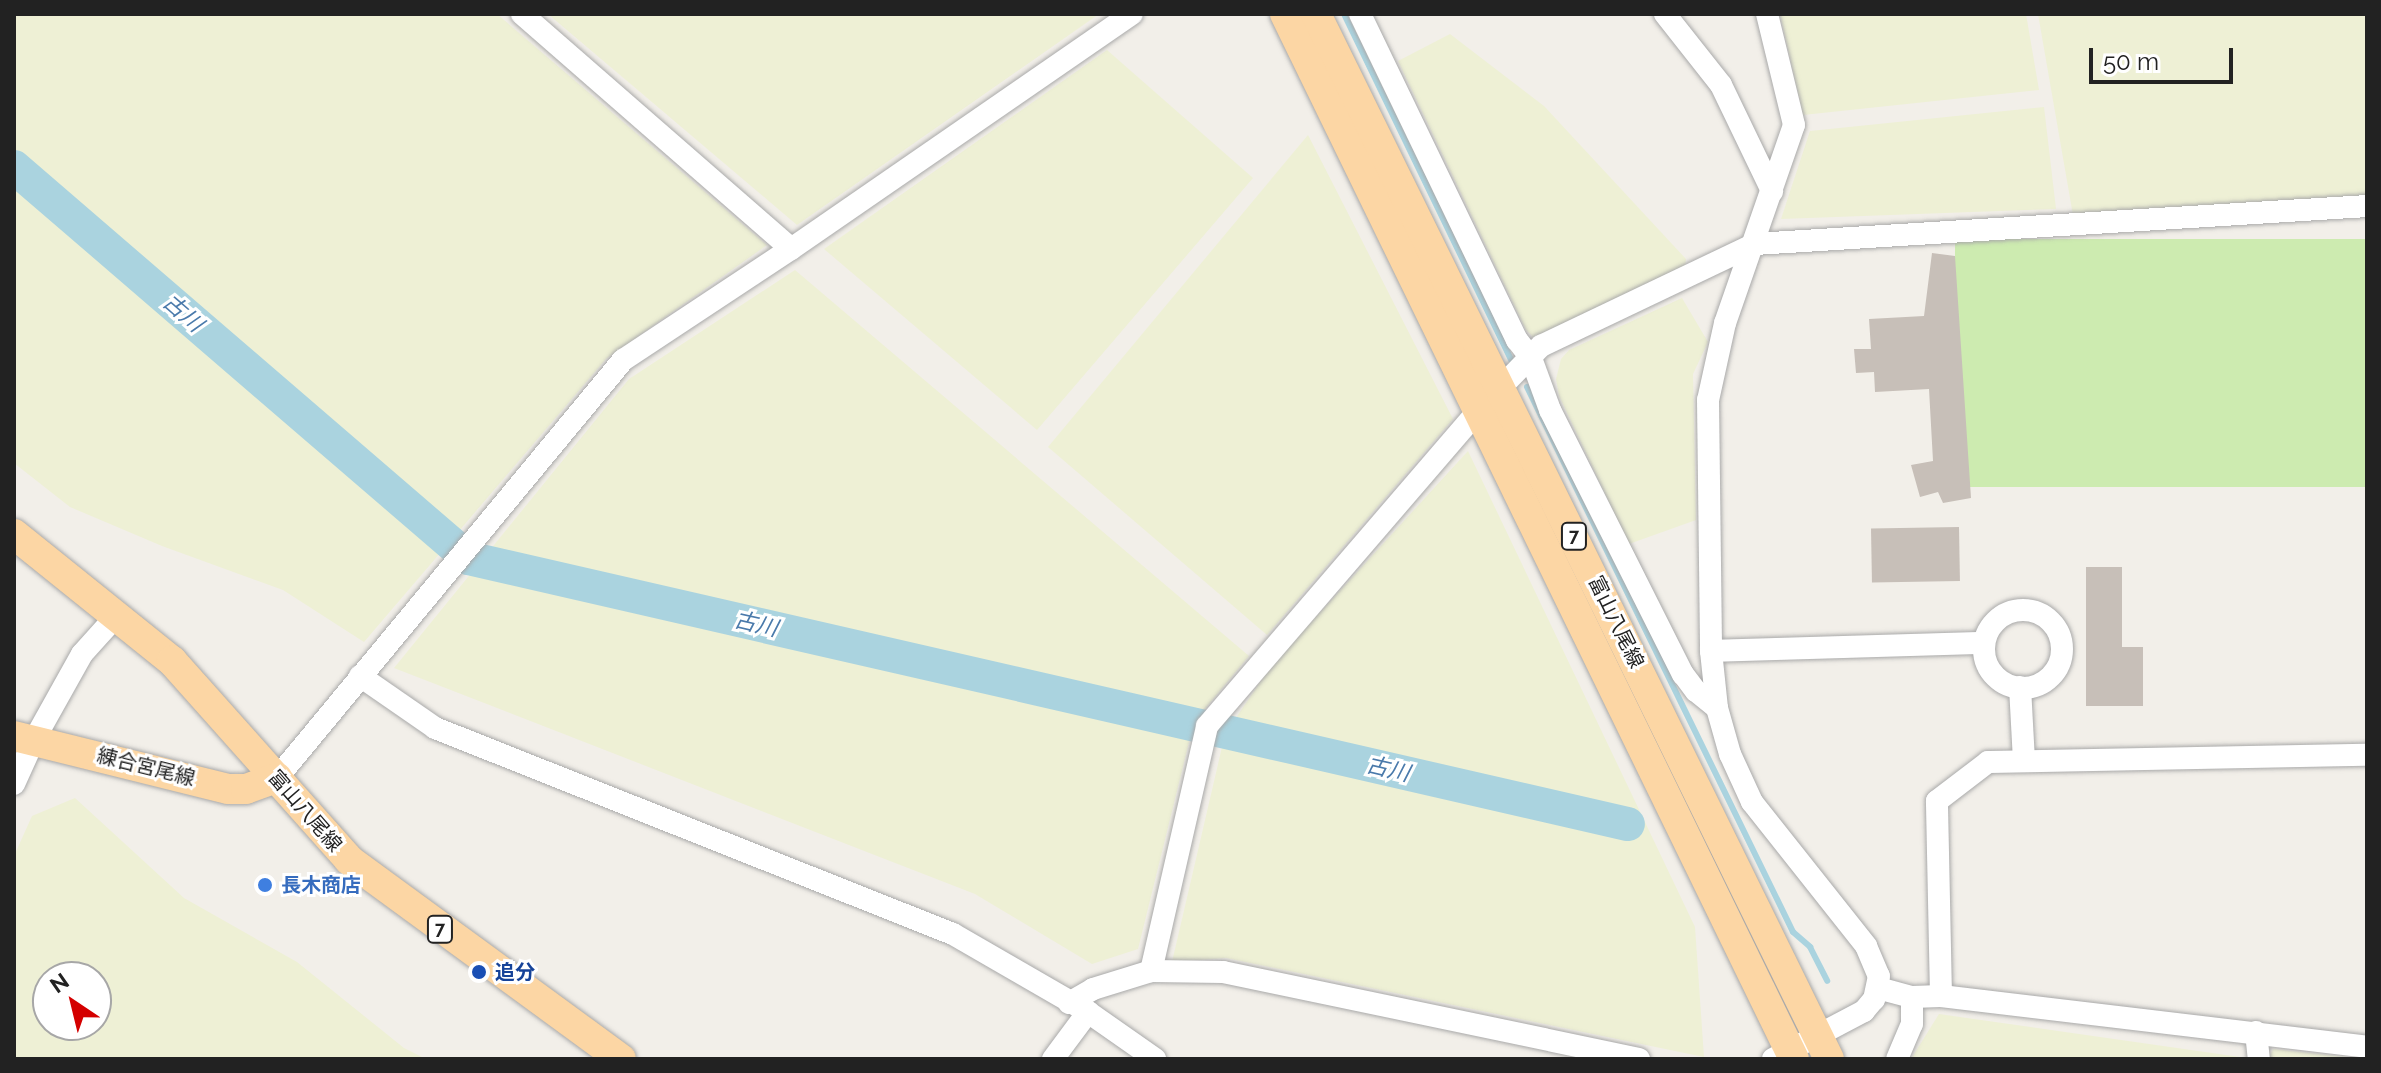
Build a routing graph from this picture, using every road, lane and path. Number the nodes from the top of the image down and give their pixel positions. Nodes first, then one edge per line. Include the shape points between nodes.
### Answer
1 (522, 14) edge
2 (1132, 14) edge
3 (1285, 14) edge
4 (1316, 14) edge
5 (1360, 14) edge
6 (1665, 14) edge
7 (1767, 14) edge
8 (1772, 191) junction
9 (2367, 206) edge
10 (1755, 244) junction
11 (791, 249) junction
12 (1531, 358) junction
13 (1502, 389) junction
14 (1478, 411) junction
15 (14, 534) edge
16 (118, 614) junction
17 (1984, 643) junction
18 (1711, 651) junction
19 (360, 676) junction
20 (2020, 687) junction
21 (1717, 708) junction
22 (24, 738) edge
23 (2367, 755) edge
24 (2024, 761) junction
25 (277, 778) junction
26 (14, 784) edge
27 (1151, 971) junction
28 (1878, 988) junction
29 (1941, 996) junction
30 (1912, 997) junction
31 (1078, 1008) junction
32 (2256, 1032) junction
33 (2367, 1047) edge
34 (1824, 1048) edge
35 (1786, 1057) edge
36 (621, 1059) edge
37 (1053, 1059) edge
38 (1155, 1059) edge
39 (1639, 1059) edge
40 (1897, 1059) edge
41 (2259, 1059) edge

1 - 11 street
2 - 11 street
3 - 14 main road, 富山八尾線 / 7
4 - 13 main road, 富山八尾線 / 7
5 - 12 street via 1517,340
6 - 8 street via 1721,85
7 - 8 street via 1794,125
8 - 10 street
9 - 10 street
10 - 12 street via 1541,346
10 - 18 street via 1725,323 1708,400
11 - 19 street via 623,360
12 - 13 street
12 - 21 street via 1550,410 1683,674
13 - 14 street
13 - 34 main road, 富山八尾線 / 7
14 - 27 street via 1207,726
14 - 35 main road, 富山八尾線 / 7
15 - 16 main road, 富山八尾線 / 7
16 - 22 street via 82,654
16 - 25 main road, 富山八尾線 / 7 via 172,661
17 - 18 street
17 - 20 street via 1984,656 1997,678
17 - 20 street via 1996,620 2020,610 2033,611 2054,625 2062,649 2060,662 2044,681
18 - 21 street
19 - 25 street
19 - 31 street via 435,728 953,934
20 - 24 street
21 - 28 street via 1752,802 1866,946 1879,976
22 - 25 main road, 練合宮尾線 via 228,789
22 - 26 street
23 - 24 street
24 - 29 street via 1988,762 1937,801
25 - 36 main road, 富山八尾線 / 7 via 349,860
27 - 31 street via 1093,989
27 - 39 street via 1223,972
28 - 30 street
28 - 34 street via 1864,1011
29 - 30 street
29 - 32 street
30 - 40 street via 1912,1024
31 - 37 street
31 - 38 street
32 - 33 street
32 - 41 street
34 - 35 street

